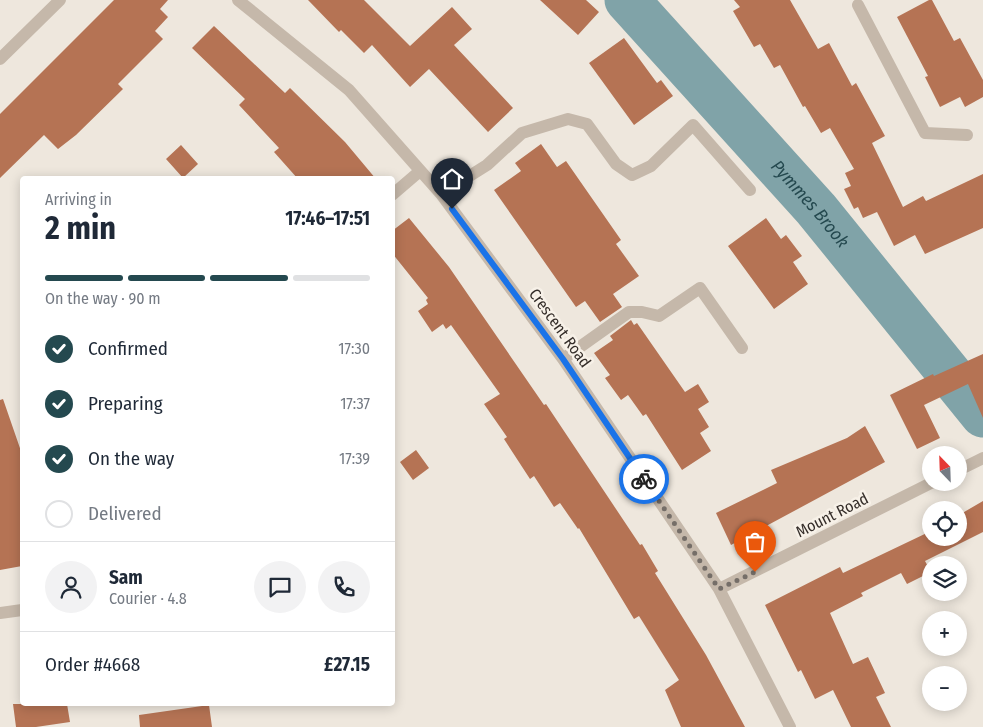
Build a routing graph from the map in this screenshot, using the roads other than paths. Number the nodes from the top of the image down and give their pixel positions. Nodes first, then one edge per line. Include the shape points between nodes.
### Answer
1 (60, 0) edge
2 (238, 0) edge
3 (859, 2) edge
4 (0, 59) edge
5 (967, 135) dead end
6 (420, 172) junction
7 (750, 190) dead end
8 (395, 193) edge
9 (441, 194) junction
10 (742, 348) dead end
11 (563, 359) junction
12 (979, 459) edge
13 (968, 465) edge
14 (922, 488) edge
15 (719, 589) junction
16 (20, 610) edge
17 (0, 613) edge
18 (790, 727) edge

1 - 4 street
2 - 6 street, Crescent Road via 349,90
3 - 5 street via 925,133
6 - 8 street
6 - 9 street, Crescent Road
7 - 9 street via 693,125 651,166 632,175 616,164 586,124 568,119 522,133 487,165
9 - 11 street, Crescent Road
10 - 11 street via 700,288 659,316 629,312
11 - 15 street, Crescent Road
12 - 13 street
14 - 15 street, Mount Road
15 - 18 street, Crescent Road
16 - 17 street

